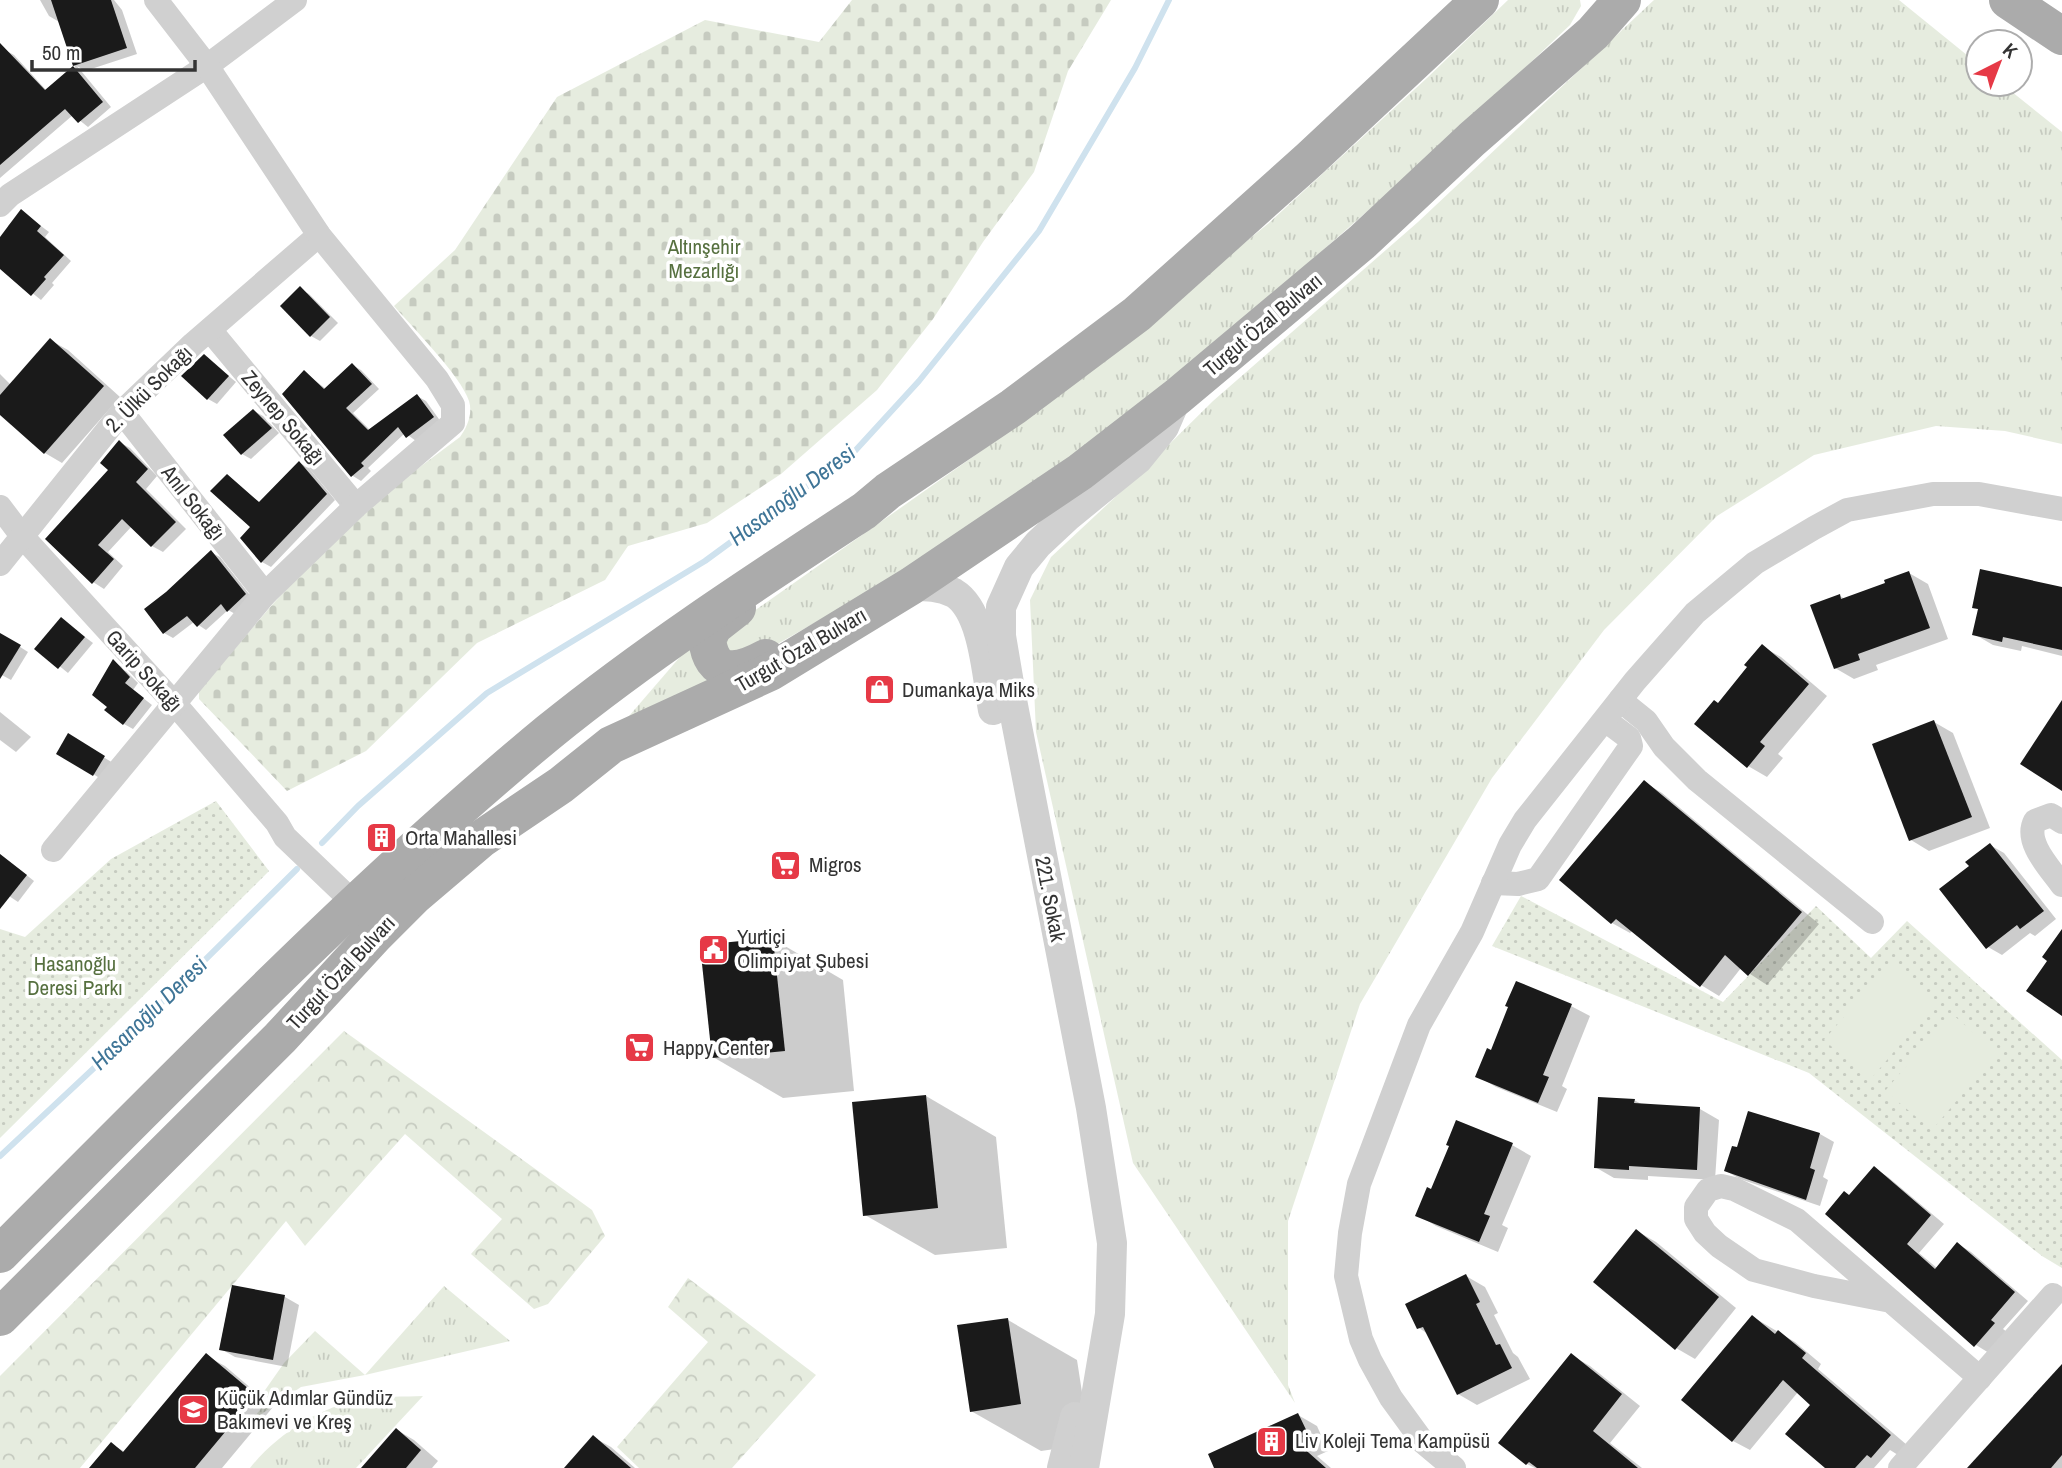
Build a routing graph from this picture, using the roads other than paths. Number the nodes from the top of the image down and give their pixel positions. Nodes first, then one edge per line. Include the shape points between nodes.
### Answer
1 (156, 0) edge
2 (295, 0) edge
3 (1593, 0) edge
4 (1622, 0) edge
5 (2008, 0) edge
6 (1479, 2) edge
7 (2062, 36) edge
8 (207, 66) junction
9 (1472, 139) junction
10 (0, 205) edge
11 (319, 235) junction
12 (210, 330) junction
13 (1178, 396) junction
14 (122, 412) junction
15 (356, 506) junction
16 (0, 507) edge
17 (2062, 509) edge
18 (864, 511) junction
19 (22, 536) junction
20 (0, 564) edge
21 (911, 586) junction
22 (265, 594) junction
23 (1620, 700) junction
24 (174, 704) junction
25 (1605, 720) junction
26 (2062, 822) edge
27 (53, 850) dead end
28 (1493, 883) junction
29 (2062, 885) edge
30 (354, 903) junction
31 (1872, 922) dead end
32 (374, 936) junction
33 (0, 1254) edge
34 (2053, 1295) dead end
35 (1891, 1301) junction
36 (0, 1317) edge
37 (1980, 1378) junction
38 (1062, 1468) edge
39 (1084, 1468) edge
40 (1454, 1468) edge
41 (1900, 1468) edge

1 - 8 street
2 - 8 street
3 - 9 main road via 1573,31
4 - 9 main road, Turgut Özal Bulvarı via 1593,33
5 - 7 main road
6 - 18 main road, Turgut Özal Bulvarı via 1137,314
8 - 10 street
8 - 11 street
9 - 13 main road, Turgut Özal Bulvarı via 1362,242
11 - 12 street, 2. Ülkü Sokağı
11 - 15 street via 437,379 453,405 453,424
12 - 14 street, 2. Ülkü Sokağı
12 - 15 street, Zeynep Sokağı
13 - 21 main road, Turgut Özal Bulvarı via 1080,472
13 - 39 street, 221. Sokak via 1164,427 1138,459 1038,544 1019,567 1001,607 1009,684 1091,1108 1112,1243 1110,1314
14 - 19 street, 2. Ülkü Sokağı
14 - 22 street, Anıl Sokağı
15 - 22 street
16 - 19 street, Garip Sokağı
17 - 23 street via 1979,494 1933,494 1847,510 1755,563 1695,613
18 - 21 main road via 714,626 707,638 712,658 735,671 748,668 849,612
18 - 30 main road, Turgut Özal Bulvarı via 686,629 550,732
19 - 20 street, 2. Ülkü Sokağı
19 - 24 street, Garip Sokağı
21 - 32 main road, Turgut Özal Bulvarı via 770,672 611,745 481,839
21 - 38 street, 221. Sokak via 937,587 955,594 970,608 979,634 1085,1175 1093,1266 1088,1370
22 - 24 street
23 - 25 street
23 - 31 street via 1646,721 1697,780
24 - 27 street
24 - 30 street, Garip Sokağı via 285,837
25 - 28 street via 1525,820
25 - 28 street via 1629,738 1631,746 1538,879
26 - 29 street via 2051,815 2035,821 2031,829 2034,843
28 - 40 street via 1472,932 1419,1025 1363,1173 1346,1276 1361,1339 1391,1398 1423,1442
30 - 32 main road
30 - 33 main road, Turgut Özal Bulvarı
32 - 36 main road, Turgut Özal Bulvarı via 280,1038
34 - 37 street
35 - 35 street via 1797,1220 1744,1194 1721,1186 1708,1190 1696,1207 1696,1219 1705,1233 1754,1270
35 - 37 street
37 - 41 street

